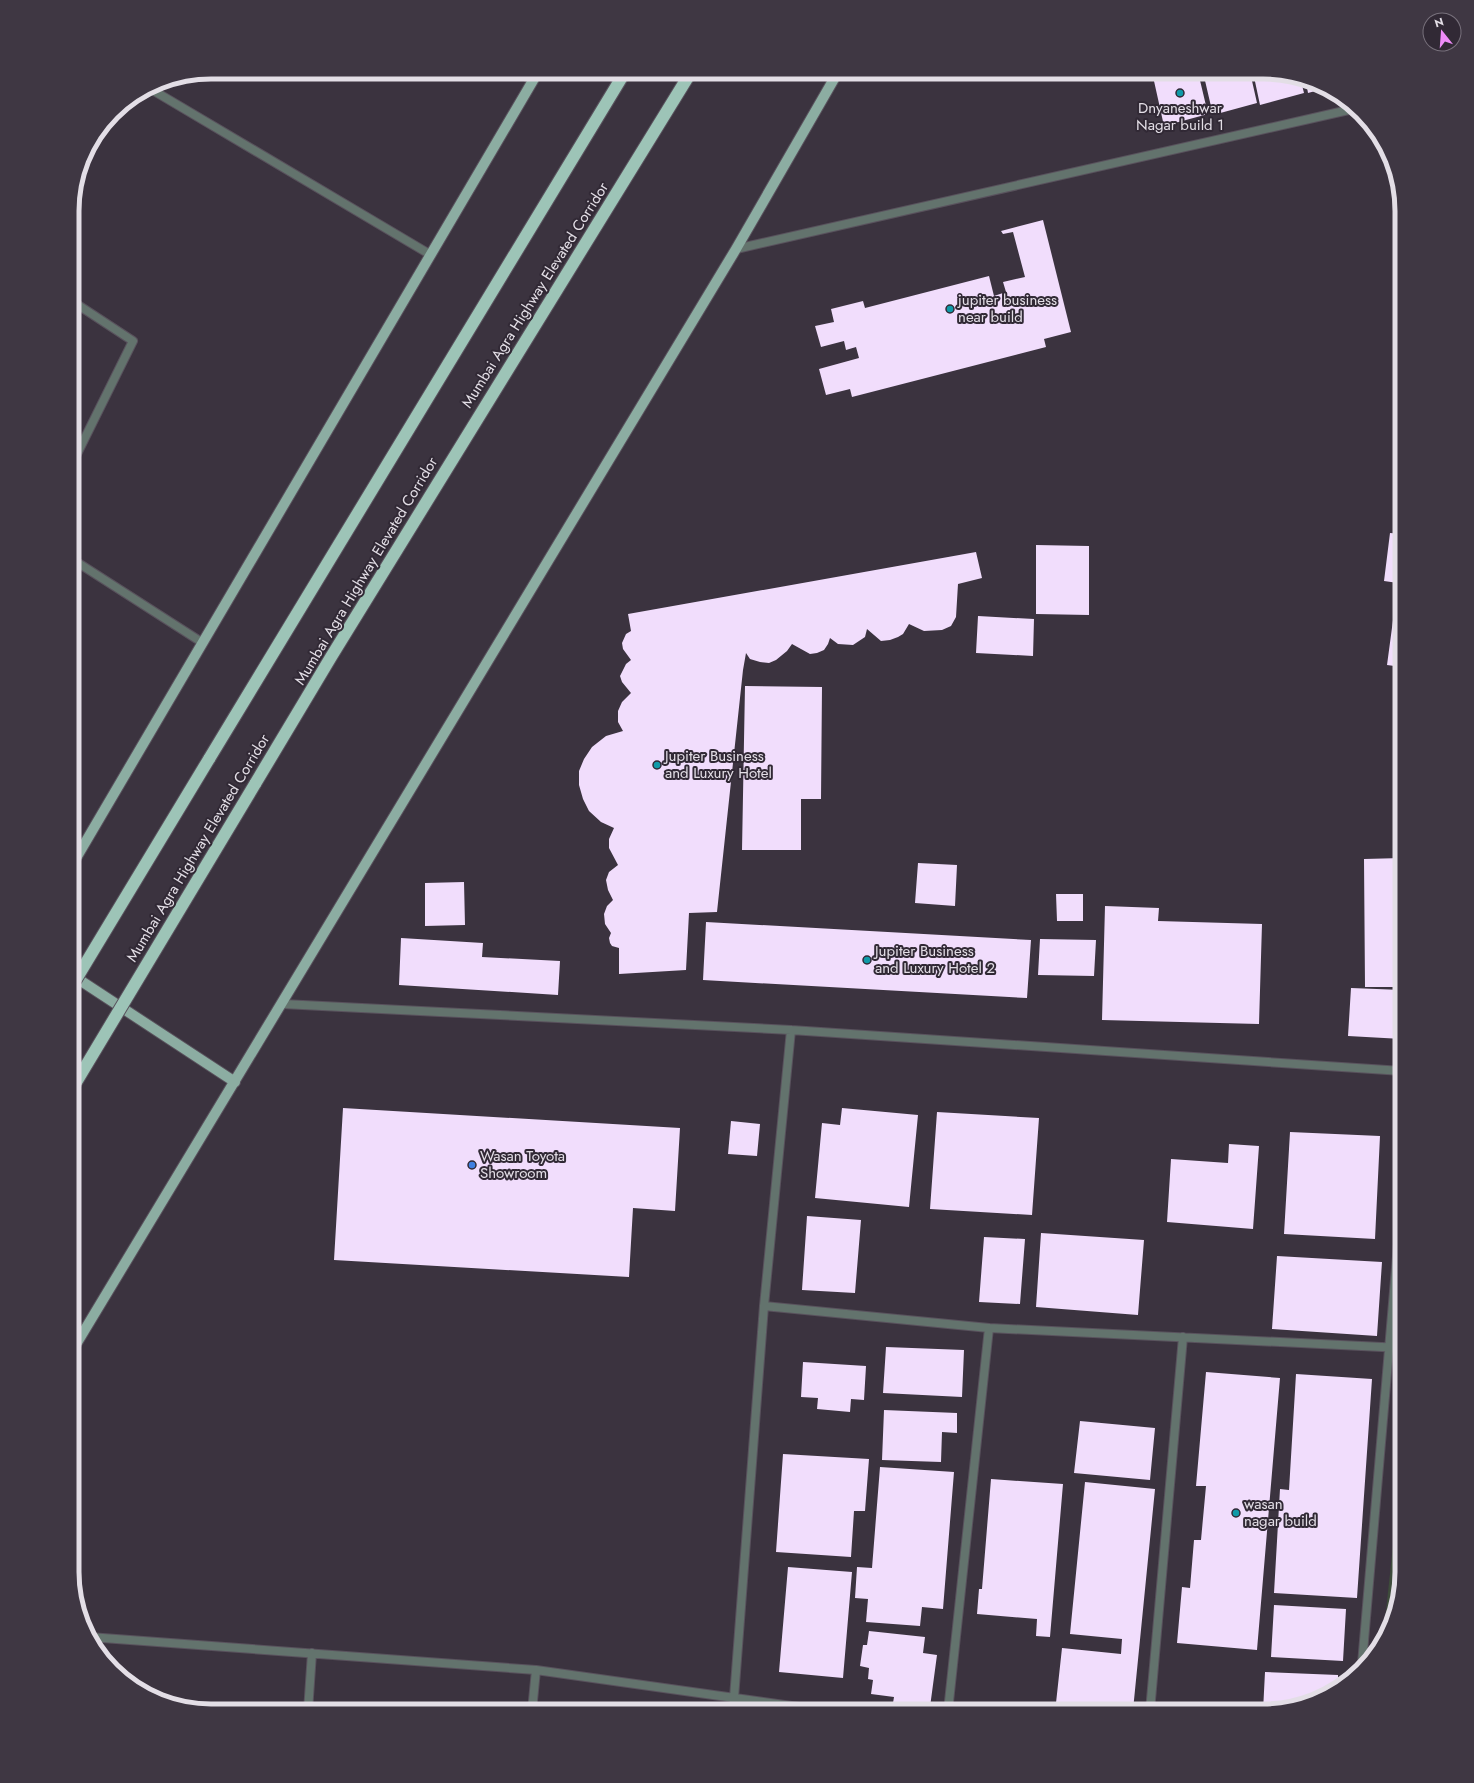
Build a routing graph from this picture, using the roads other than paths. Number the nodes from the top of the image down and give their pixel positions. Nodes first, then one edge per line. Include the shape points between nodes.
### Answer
1 (530, 79) edge
2 (621, 79) edge
3 (687, 79) edge
4 (834, 79) edge
5 (533, 81) joint
6 (155, 92) edge
7 (1348, 110) edge
8 (736, 249) junction
9 (431, 255) junction
10 (79, 306) edge
11 (79, 450) edge
12 (79, 563) edge
13 (203, 643) junction
14 (79, 853) edge
15 (79, 974) edge
16 (79, 980) edge
17 (283, 1004) junction
18 (791, 1030) junction
19 (1395, 1071) edge
20 (79, 1077) edge
21 (235, 1082) junction
22 (1395, 1272) edge
23 (764, 1306) junction
24 (990, 1328) junction
25 (1183, 1338) junction
26 (79, 1340) edge
27 (1388, 1347) junction
28 (1395, 1348) edge
29 (96, 1637) edge
30 (312, 1653) junction
31 (1362, 1658) edge
32 (536, 1670) junction
33 (734, 1698) junction
34 (308, 1704) edge
35 (533, 1704) edge
36 (734, 1704) edge
37 (777, 1704) edge
38 (949, 1704) edge
39 (1151, 1704) edge

1 - 5 street
2 - 15 highway, bridge
3 - 20 highway, Mumbai Agra Highway Elevated Corridor, bridge via 335,651
4 - 8 main road
5 - 9 main road
6 - 9 street
7 - 8 street
8 - 17 main road
9 - 13 main road
10 - 11 street via 133,341
12 - 13 street
13 - 14 main road
16 - 21 main road
17 - 18 street
17 - 21 main road
18 - 19 street
18 - 23 street
21 - 26 main road
22 - 27 street
23 - 24 street
23 - 33 street
24 - 25 street
24 - 38 street
25 - 27 street
25 - 39 street
27 - 28 street
27 - 31 street
29 - 30 street
30 - 32 street
30 - 34 street
32 - 33 street
32 - 35 street
33 - 36 street
33 - 37 street

